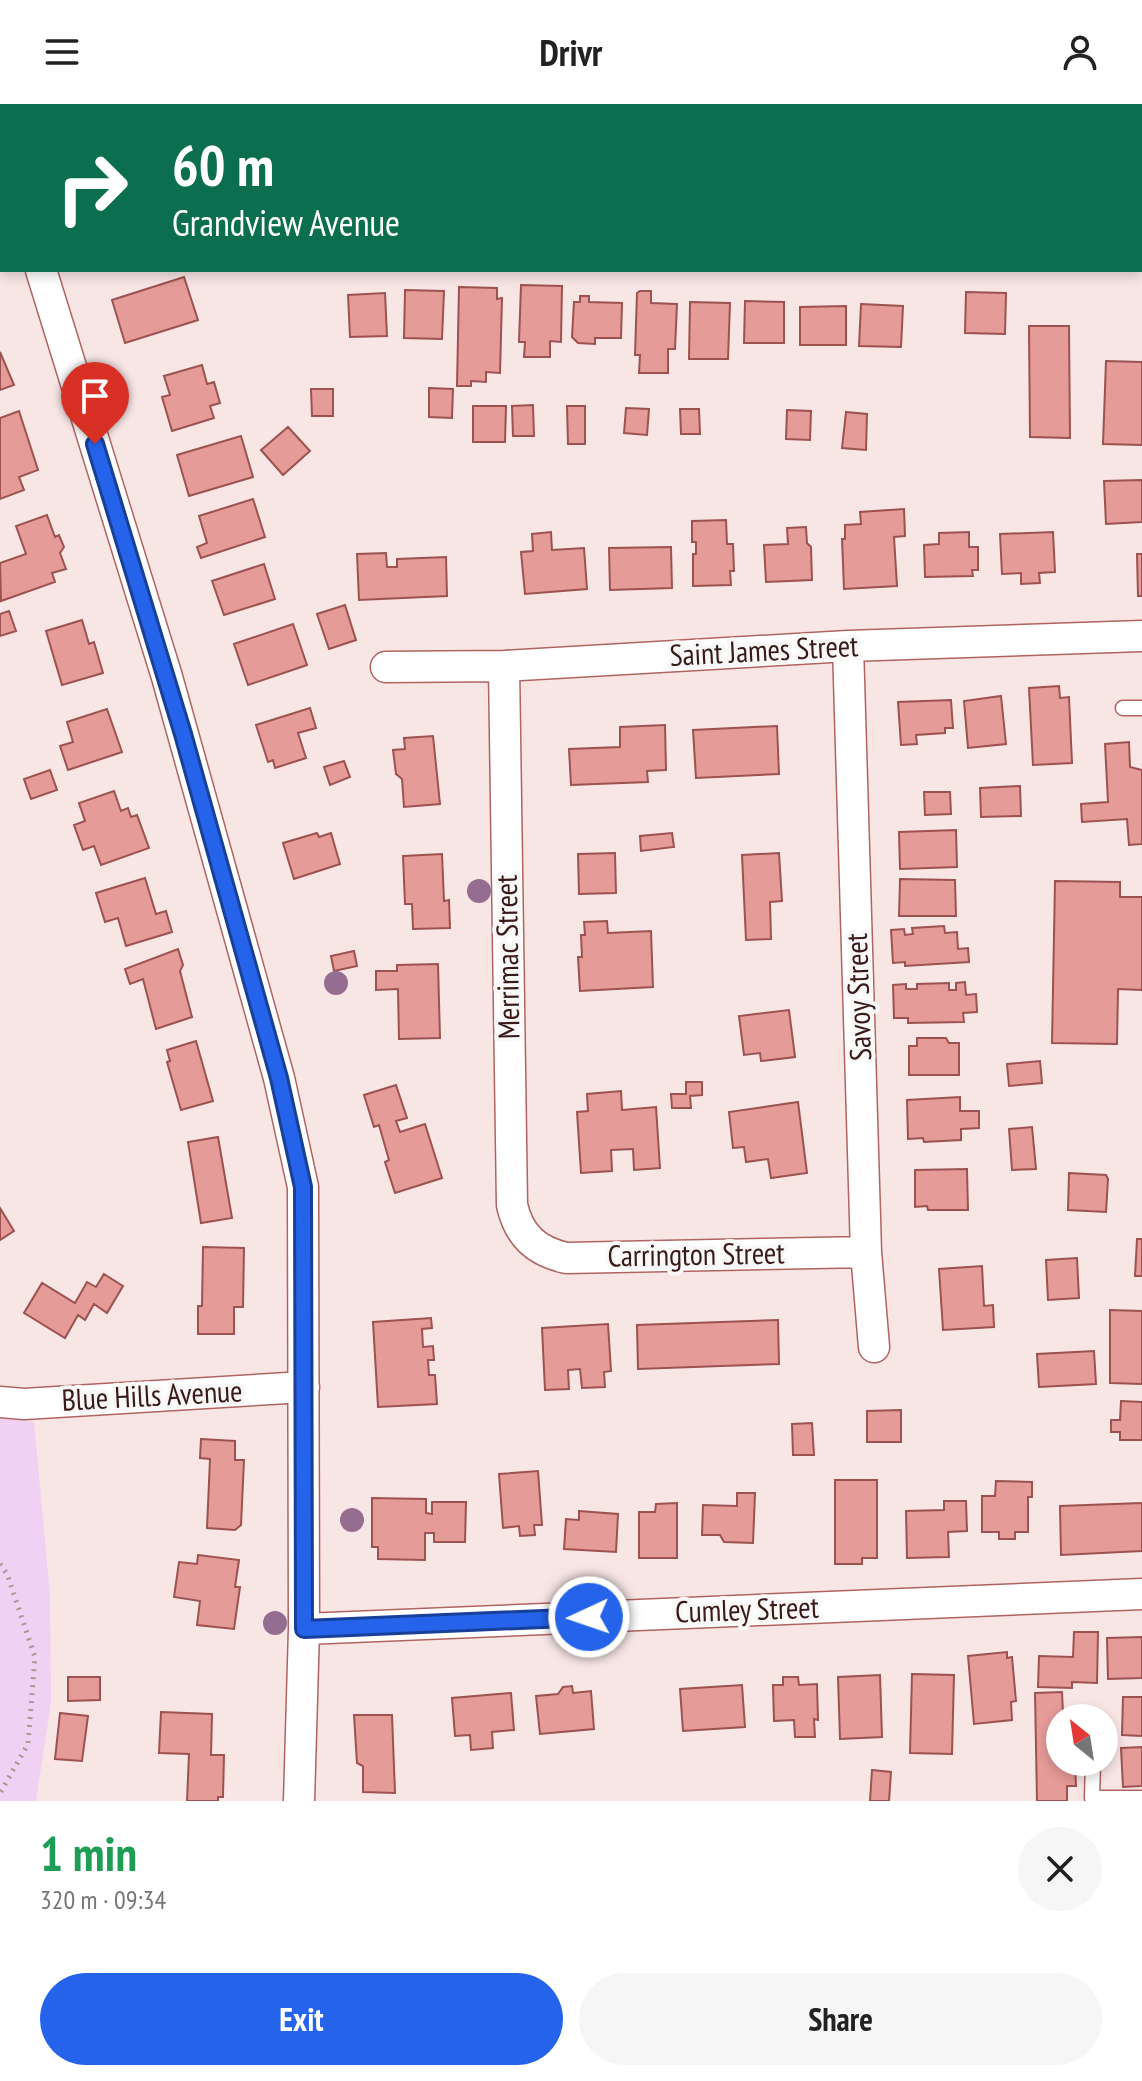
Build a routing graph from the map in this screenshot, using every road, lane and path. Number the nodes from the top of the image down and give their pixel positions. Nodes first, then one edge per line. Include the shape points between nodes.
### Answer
1 (42, 272) edge
2 (1142, 636) edge
3 (848, 646) junction
4 (504, 666) junction
5 (386, 667) dead end
6 (1123, 708) dead end
7 (1142, 708) edge
8 (530, 1242) joint
9 (866, 1252) junction
10 (874, 1347) dead end
11 (304, 1387) junction
12 (0, 1402) edge
13 (0, 1564) edge
14 (1142, 1594) edge
15 (304, 1629) junction
16 (1093, 1776) edge
17 (0, 1793) edge
18 (1142, 1798) edge
19 (299, 1801) edge

1 - 11 street via 167,677 279,1078 303,1187
2 - 3 street, Saint James Street
3 - 4 street, Saint James Street
3 - 9 street, Savoy Street
4 - 5 street, Saint James Street
4 - 8 street, Merrimac Street via 512,1205
6 - 7 lane
8 - 9 street, Carrington Street via 566,1258
9 - 10 street, Savoy Street
11 - 12 street, Blue Hills Avenue
11 - 15 street
13 - 17 path via 35,1657 28,1744
14 - 15 street, Cumley Street
15 - 19 street
16 - 18 lane via 1092,1798

